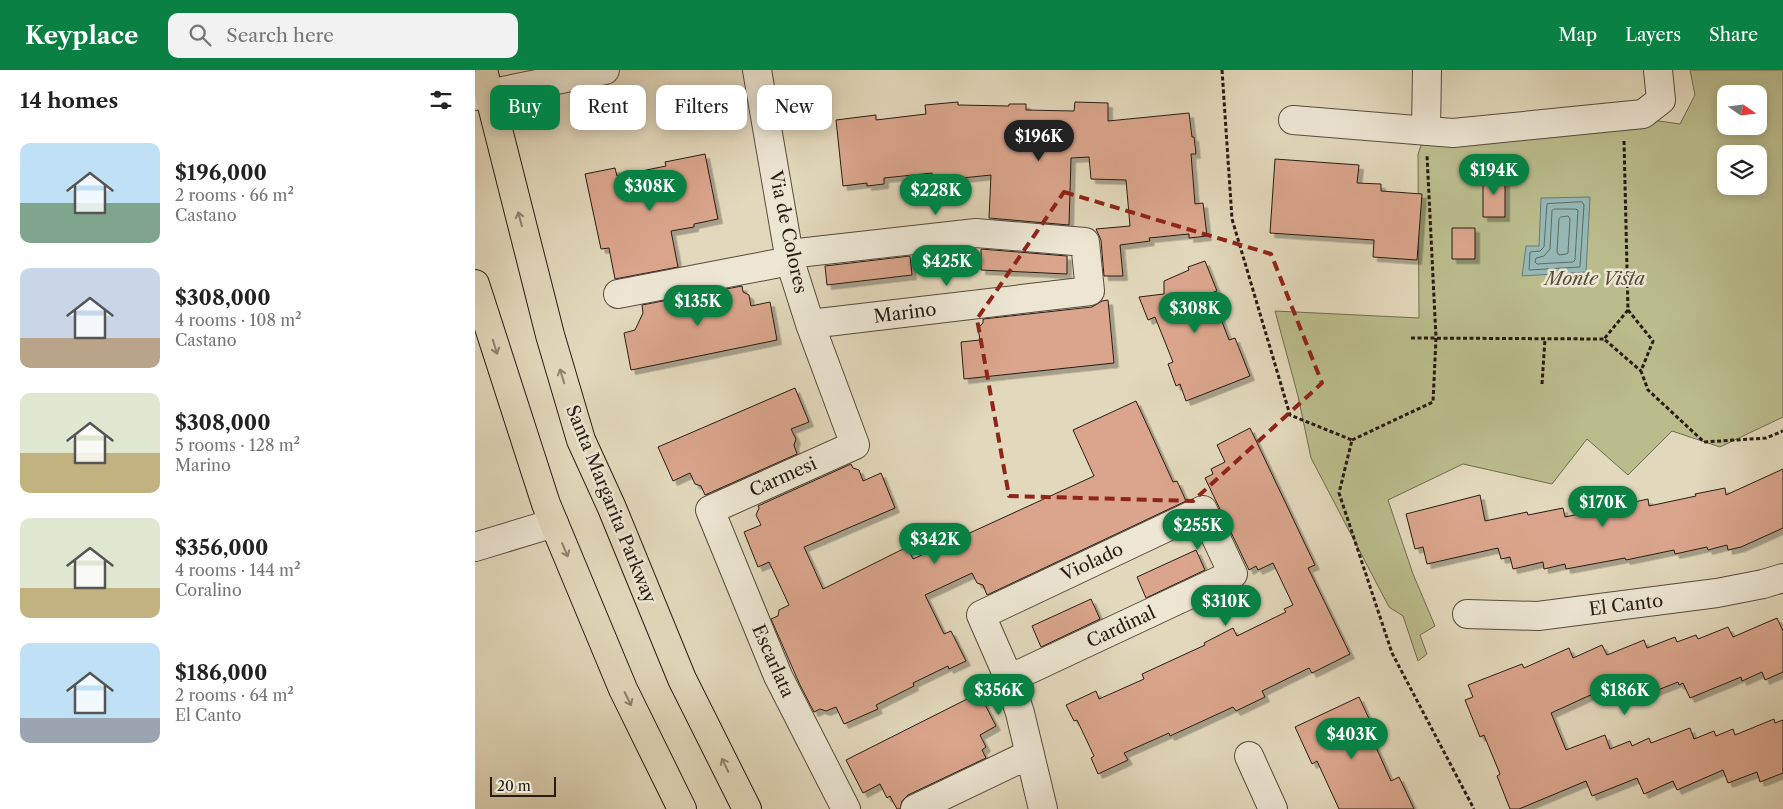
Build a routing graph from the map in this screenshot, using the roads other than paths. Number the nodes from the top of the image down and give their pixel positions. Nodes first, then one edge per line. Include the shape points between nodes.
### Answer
1 (605, 70) edge
2 (757, 70) edge
3 (1427, 70) edge
4 (1658, 70) edge
5 (482, 87) edge
6 (1293, 120) dead end
7 (1426, 131) junction
8 (789, 257) junction
9 (475, 284) edge
10 (618, 294) dead end
11 (810, 324) junction
12 (855, 445) joint
13 (710, 510) joint
14 (554, 523) junction
15 (475, 547) edge
16 (1233, 574) joint
17 (1783, 578) edge
18 (1467, 614) dead end
19 (1009, 679) junction
20 (1030, 754) junction
21 (1249, 756) dead end
22 (682, 809) edge
23 (747, 809) edge
24 (846, 809) edge
25 (915, 809) edge
26 (1043, 809) edge
27 (1273, 809) edge

1 - 5 street
2 - 8 street, Via de Colores
3 - 7 street
4 - 7 street via 1661,100 1643,114 1453,133
23 -> 5 main road, Santa Margarita Parkway via 682,679 581,440
6 - 7 street
8 - 10 street
8 - 11 street, Via de Colores
8 - 11 street, Marino via 976,233 1085,242 1090,291
9 -> 14 main road
11 - 12 street, Via de Colores
12 - 13 street, Carmesi
13 - 24 street, Escarlata via 778,676
14 - 15 street
14 -> 22 main road via 623,688
16 - 19 street, Cardinal
16 - 19 street, Violado via 1203,510 981,615
17 - 18 street, El Canto via 1717,593 1538,616
19 - 20 street
20 - 25 street
20 - 26 street
21 - 27 street

